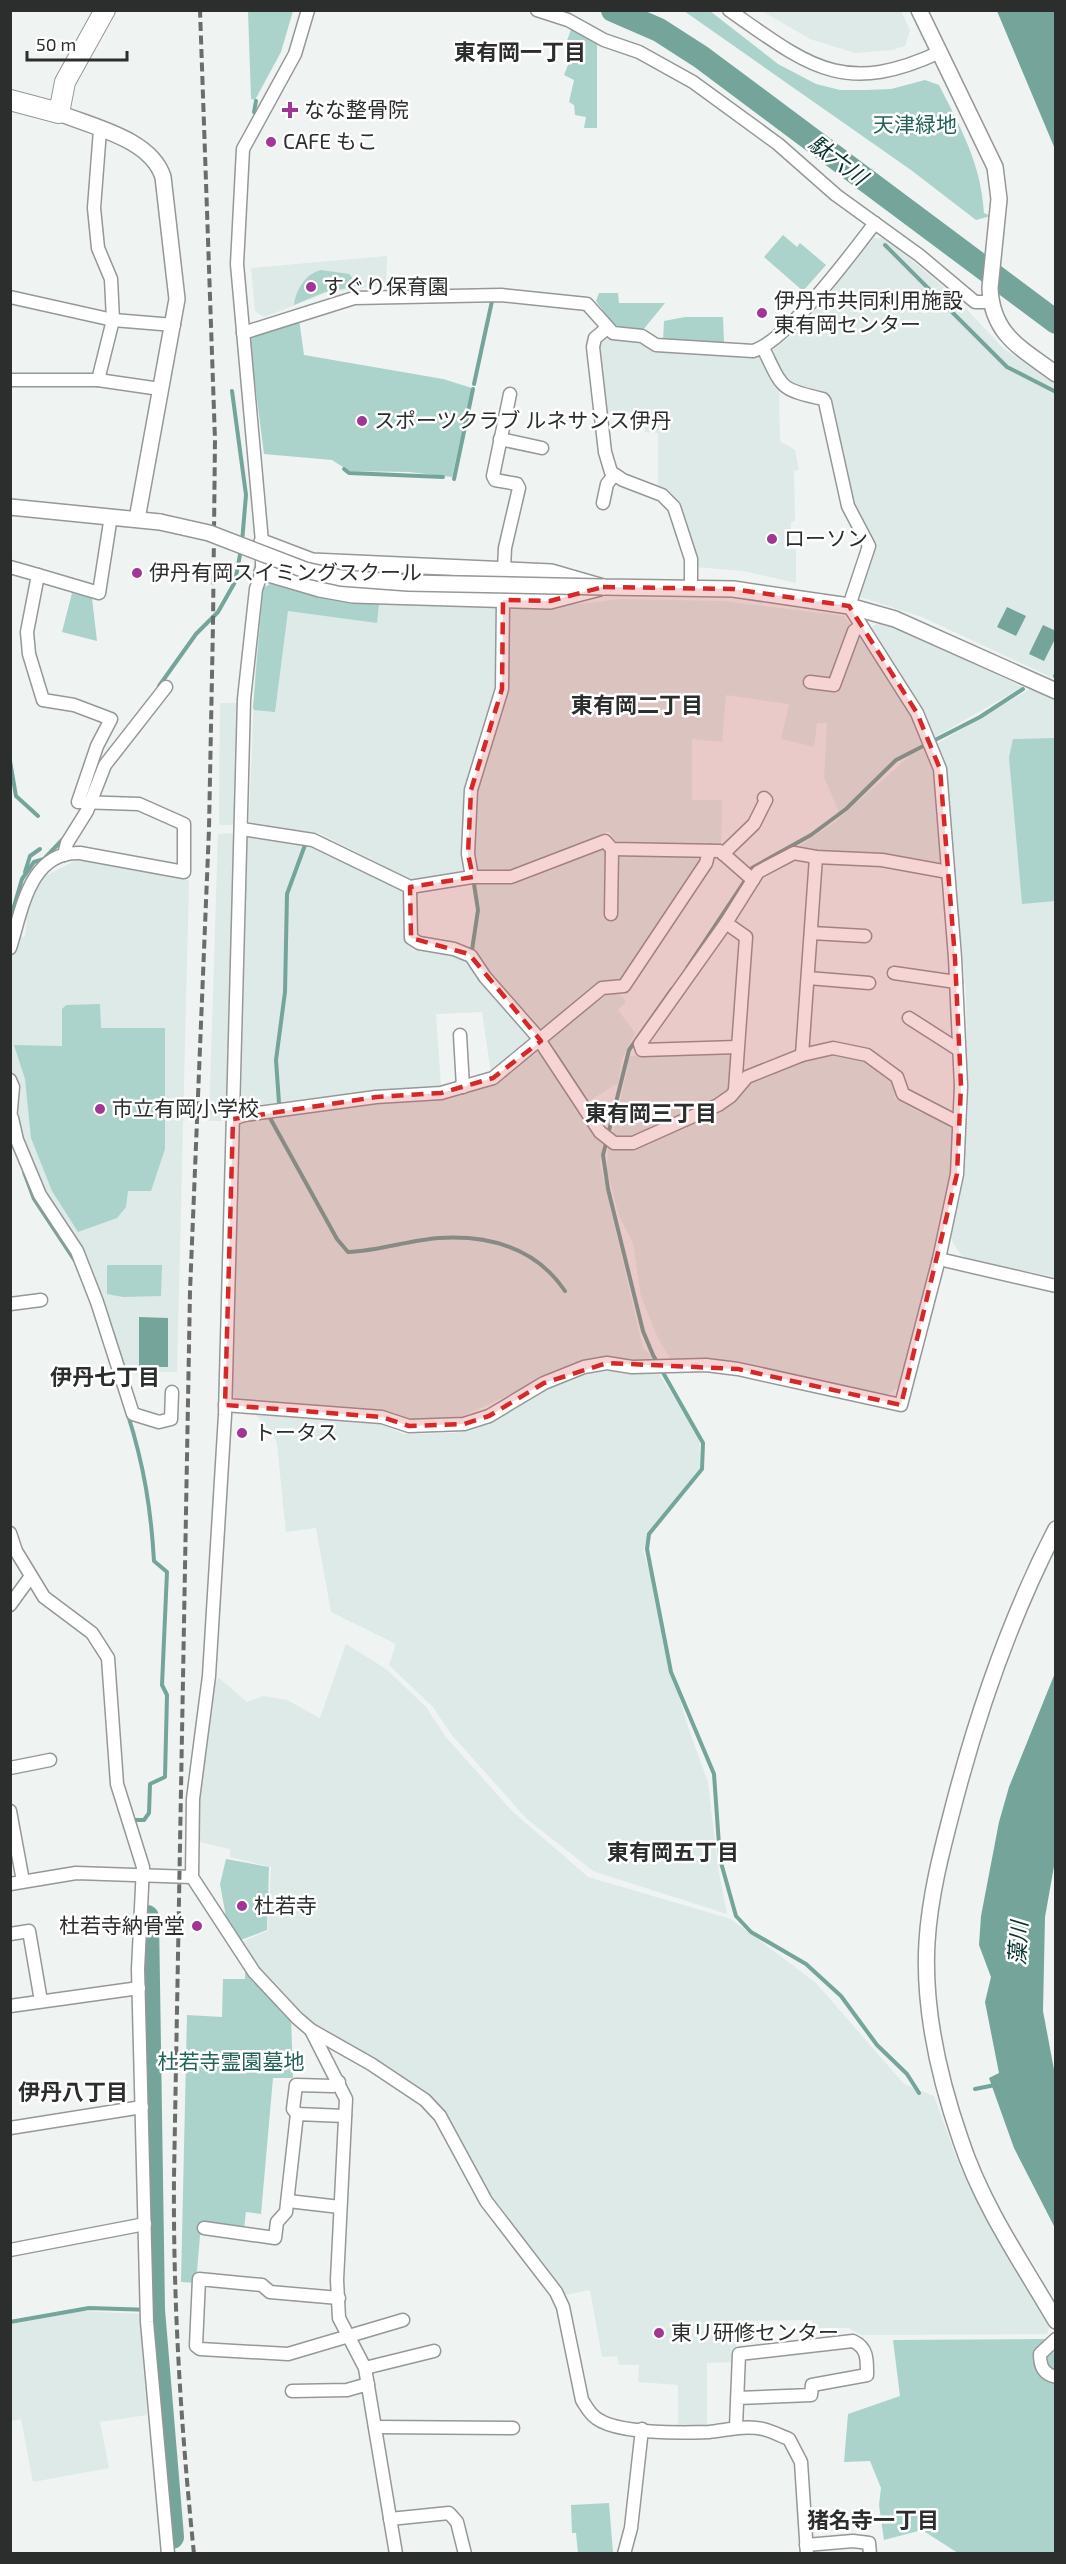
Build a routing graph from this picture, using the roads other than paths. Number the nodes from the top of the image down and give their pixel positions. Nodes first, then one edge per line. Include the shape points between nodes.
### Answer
1 (105, 10) edge
2 (308, 10) edge
3 (537, 10) edge
4 (729, 10) edge
5 (920, 10) edge
6 (940, 52) junction
7 (10, 100) edge
8 (59, 113) junction
9 (100, 130) junction
10 (875, 223) junction
11 (991, 295) junction
12 (10, 297) edge
13 (112, 320) junction
14 (174, 326) junction
15 (606, 329) junction
16 (243, 333) junction
17 (763, 348) junction
18 (1056, 374) edge
19 (10, 380) edge
20 (98, 380) junction
21 (160, 389) junction
22 (510, 394) dead end
23 (500, 439) junction
24 (542, 448) dead end
25 (614, 475) junction
26 (603, 503) dead end
27 (10, 507) edge
28 (111, 516) junction
29 (137, 519) junction
30 (262, 542) junction
31 (10, 567) edge
32 (504, 570) junction
33 (262, 572) junction
34 (38, 575) junction
35 (603, 587) junction
36 (691, 588) junction
37 (503, 600) junction
38 (849, 606) junction
39 (861, 626) junction
40 (810, 682) dead end
41 (166, 687) dead end
42 (1056, 691) edge
43 (764, 798) dead end
44 (90, 803) junction
45 (242, 829) junction
46 (612, 849) junction
47 (710, 851) junction
48 (723, 854) junction
49 (64, 855) junction
50 (816, 857) junction
51 (948, 872) junction
52 (472, 877) junction
53 (753, 880) junction
54 (410, 887) junction
55 (611, 914) dead end
56 (726, 923) junction
57 (811, 933) junction
58 (865, 936) dead end
59 (10, 948) edge
60 (894, 973) dead end
61 (808, 978) junction
62 (956, 981) junction
63 (869, 983) dead end
64 (909, 1018) dead end
65 (460, 1035) dead end
66 (539, 1040) junction
67 (737, 1047) junction
68 (959, 1050) junction
69 (802, 1055) junction
70 (10, 1080) edge
71 (463, 1087) junction
72 (735, 1089) junction
73 (11, 1119) edge
74 (233, 1119) junction
75 (959, 1123) junction
76 (939, 1258) junction
77 (1056, 1286) edge
78 (41, 1300) dead end
79 (10, 1304) edge
80 (172, 1392) dead end
81 (225, 1405) junction
82 (1056, 1529) edge
83 (10, 1533) edge
84 (13, 1552) edge
85 (31, 1575) junction
86 (10, 1605) edge
87 (50, 1760) dead end
88 (10, 1768) edge
89 (10, 1811) edge
90 (141, 1876) junction
91 (192, 1877) junction
92 (17, 1882) edge
93 (10, 1934) edge
94 (139, 1988) junction
95 (41, 2001) junction
96 (10, 2006) edge
97 (311, 2030) junction
98 (339, 2082) junction
99 (142, 2108) junction
100 (297, 2114) junction
101 (345, 2116) junction
102 (10, 2128) edge
103 (288, 2201) junction
104 (340, 2207) junction
105 (145, 2224) junction
106 (204, 2228) dead end
107 (10, 2250) edge
108 (339, 2298) junction
109 (403, 2320) dead end
110 (1056, 2321) edge
111 (348, 2335) junction
112 (1056, 2338) edge
113 (434, 2351) dead end
114 (365, 2368) junction
115 (1056, 2378) edge
116 (368, 2384) junction
117 (292, 2391) dead end
118 (737, 2398) junction
119 (375, 2427) junction
120 (736, 2427) junction
121 (513, 2428) dead end
122 (642, 2429) junction
123 (390, 2519) junction
124 (806, 2549) edge
125 (168, 2553) edge
126 (396, 2553) edge
127 (465, 2553) edge
128 (624, 2553) edge
129 (870, 2553) edge

1 - 8 main road via 65,82
2 - 16 street via 295,54 243,149 237,264
3 - 10 street via 639,52 693,82 778,144
4 - 6 street via 810,64 852,74 896,71
5 - 6 street
6 - 11 street via 995,167 999,188
7 - 8 main road
8 - 9 street
9 - 13 street via 94,208 98,248 111,279
9 - 14 street via 146,149 161,171 177,299
10 - 11 street via 975,302
10 - 17 street via 794,320
11 - 18 street via 1004,335
12 - 13 street
13 - 14 street
13 - 20 street
14 - 21 street
15 - 16 street via 594,309 586,304 501,295 354,298
15 - 17 street via 642,336 664,346 742,351
15 - 25 street via 595,338 593,347 605,452
16 - 30 street
17 - 38 street via 781,384 791,392 825,402 848,506 869,546
19 - 20 street
20 - 21 street
21 - 29 street
22 - 23 street
23 - 24 street
23 - 32 street via 493,476 519,488
25 - 26 street via 607,484
25 - 36 street via 662,495 674,507 691,559
27 - 28 street
28 - 29 street
28 - 34 street via 99,592
29 - 35 street, bridge via 209,533 305,570 341,578
30 - 32 street via 312,561
30 - 33 street
31 - 34 street
32 - 35 street via 551,572
33 - 37 street via 353,594
33 - 45 street via 256,589 244,699
34 - 44 street via 27,632 29,654 43,700 74,705 111,719 97,746 78,802
35 - 36 street
35 - 37 street via 550,600
36 - 38 street via 733,589
37 - 52 street via 502,689 475,771 469,803 468,854
38 - 39 street
38 - 42 street via 895,619
39 - 40 street via 854,631 834,685
39 - 51 street via 917,713 939,768
41 - 44 street via 105,765
43 - 48 street via 754,824
44 - 49 street
44 - 49 street via 139,804 184,824 184,872 80,853
45 - 54 street via 313,840
45 - 74 street
46 - 47 street
46 - 52 street via 605,841 511,877
46 - 55 street
47 - 48 street
47 - 66 street via 706,863 624,986 602,988
48 - 53 street
49 - 59 street via 43,866 34,876
50 - 51 street via 882,860
50 - 53 street via 794,853 758,872
50 - 57 street
51 - 62 street
52 - 54 street
53 - 56 street
54 - 66 street via 411,938 468,954
56 - 67 street via 746,937
56 - 67 street via 640,1044 642,1050
57 - 58 street
57 - 61 street
60 - 62 street
61 - 63 street
61 - 69 street
62 - 68 street
64 - 68 street
65 - 71 street
66 - 71 street via 493,1078
66 - 72 street via 606,1139 619,1144 633,1143 717,1105
67 - 72 street
68 - 75 street
69 - 72 street via 747,1077
69 - 75 street via 832,1048 867,1055 897,1077 903,1094
70 - 73 street
71 - 74 street via 441,1093 375,1096
73 - 80 street via 40,1195 77,1251 133,1414 159,1422 171,1419
74 - 81 street
75 - 76 street via 957,1174
76 - 77 street
76 - 81 street via 901,1405 738,1369 607,1363 584,1367 544,1383 489,1416 464,1424 409,1426 382,1417
78 - 79 street
81 - 91 street via 209,1676 193,1799
82 - 110 street via 1004,1640 979,1710 932,1894 927,1943 935,2049 961,2144 982,2193
83 - 84 street
84 - 85 street
85 - 86 street
85 - 90 street via 44,1597 92,1633 108,1658 117,1784 143,1867
87 - 88 street
89 - 92 street
90 - 91 street
90 - 92 street via 76,1873
90 - 94 street
91 - 97 street via 254,1972
93 - 95 street via 29,1931
94 - 95 street
94 - 99 street
95 - 96 street
97 - 98 street
97 - 122 street via 371,2064 425,2100 440,2116 486,2201 556,2292 563,2307 582,2400 588,2410 613,2426
98 - 100 street via 333,2086 296,2085 293,2109
98 - 101 street via 346,2099
99 - 102 street
99 - 105 street
100 - 101 street
100 - 103 street
101 - 104 street
103 - 104 street
103 - 106 street via 275,2238
104 - 108 street
105 - 107 street
105 - 125 street via 147,2322
108 - 111 street via 339,2318
108 - 111 street via 270,2292 262,2285 199,2279 196,2346 288,2354
109 - 111 street
111 - 114 street
112 - 115 street via 1040,2354 1040,2364 1044,2373
113 - 114 street
114 - 116 street
116 - 117 street via 347,2390
116 - 119 street
118 - 118 street via 739,2354 853,2341 862,2345 867,2356 867,2375 812,2385 811,2395
118 - 120 street
119 - 121 street
119 - 123 street
120 - 122 street via 703,2432
120 - 124 street via 764,2429 789,2439 801,2462
122 - 128 street via 631,2528
123 - 126 street
123 - 127 street via 449,2513 457,2522
124 - 129 street via 853,2541 869,2543

